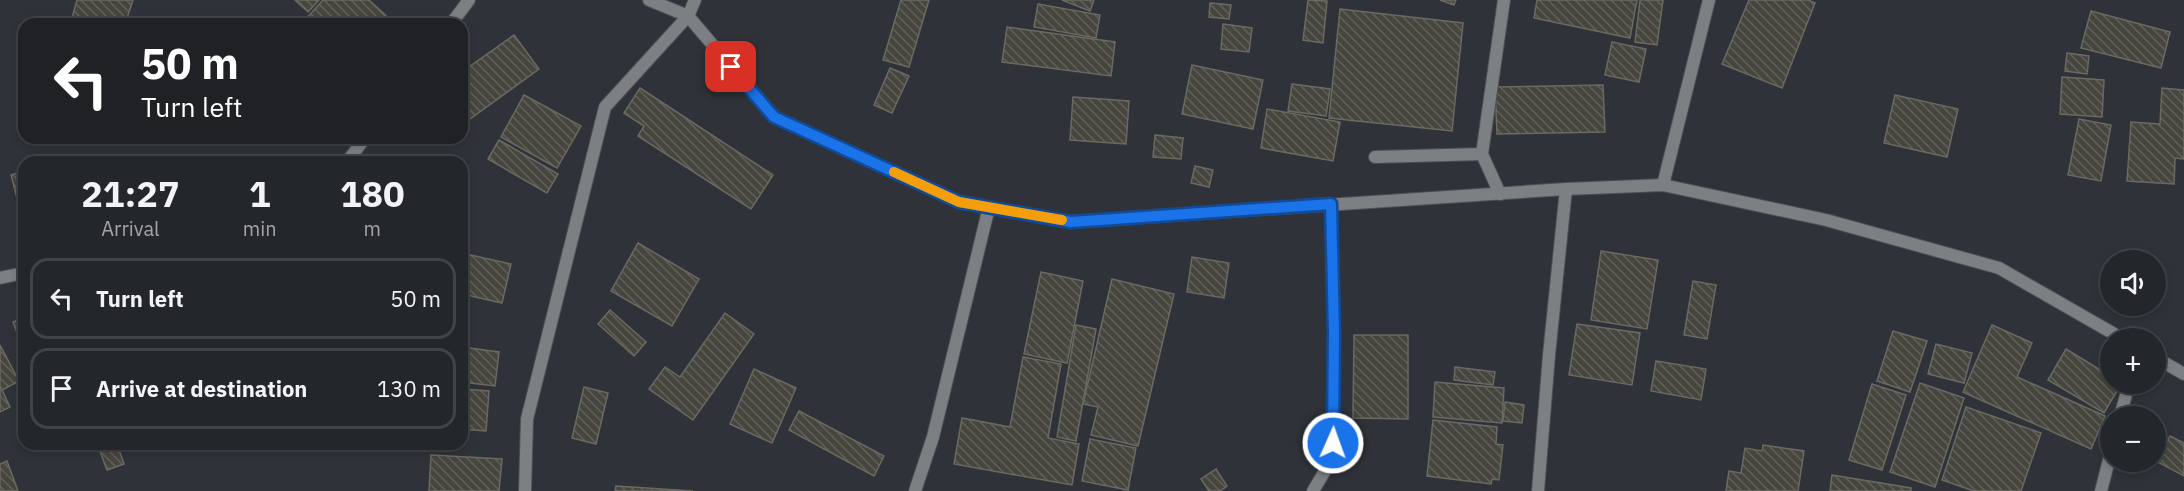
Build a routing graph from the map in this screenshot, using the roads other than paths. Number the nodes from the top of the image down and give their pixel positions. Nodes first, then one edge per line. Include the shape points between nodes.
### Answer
1 (469, 0) edge
2 (649, 0) edge
3 (695, 0) edge
4 (1504, 0) edge
5 (1709, 0) edge
6 (688, 16) junction
7 (455, 18) edge
8 (1482, 154) junction
9 (1375, 157) dead end
10 (1663, 185) junction
11 (1566, 189) junction
12 (1500, 194) junction
13 (1331, 204) junction
14 (989, 207) junction
15 (18, 274) edge
16 (0, 278) edge
17 (2104, 328) edge
18 (2166, 364) edge
19 (2184, 374) edge
20 (2106, 472) edge
21 (525, 491) edge
22 (915, 491) edge
23 (1313, 491) edge
24 (1538, 491) edge
25 (2101, 491) edge

1 - 7 street
2 - 6 street
3 - 6 street
4 - 8 street
5 - 10 street
6 - 14 street via 774,117 959,202
6 - 21 street via 605,107 527,419
8 - 9 street
8 - 12 street
10 - 11 street
10 - 17 street via 1826,220 1999,268
11 - 12 street
11 - 24 street
12 - 13 street
13 - 14 street via 1071,222
13 - 23 street via 1332,459
14 - 22 street via 933,437
15 - 16 street
18 - 19 street
20 - 25 street

